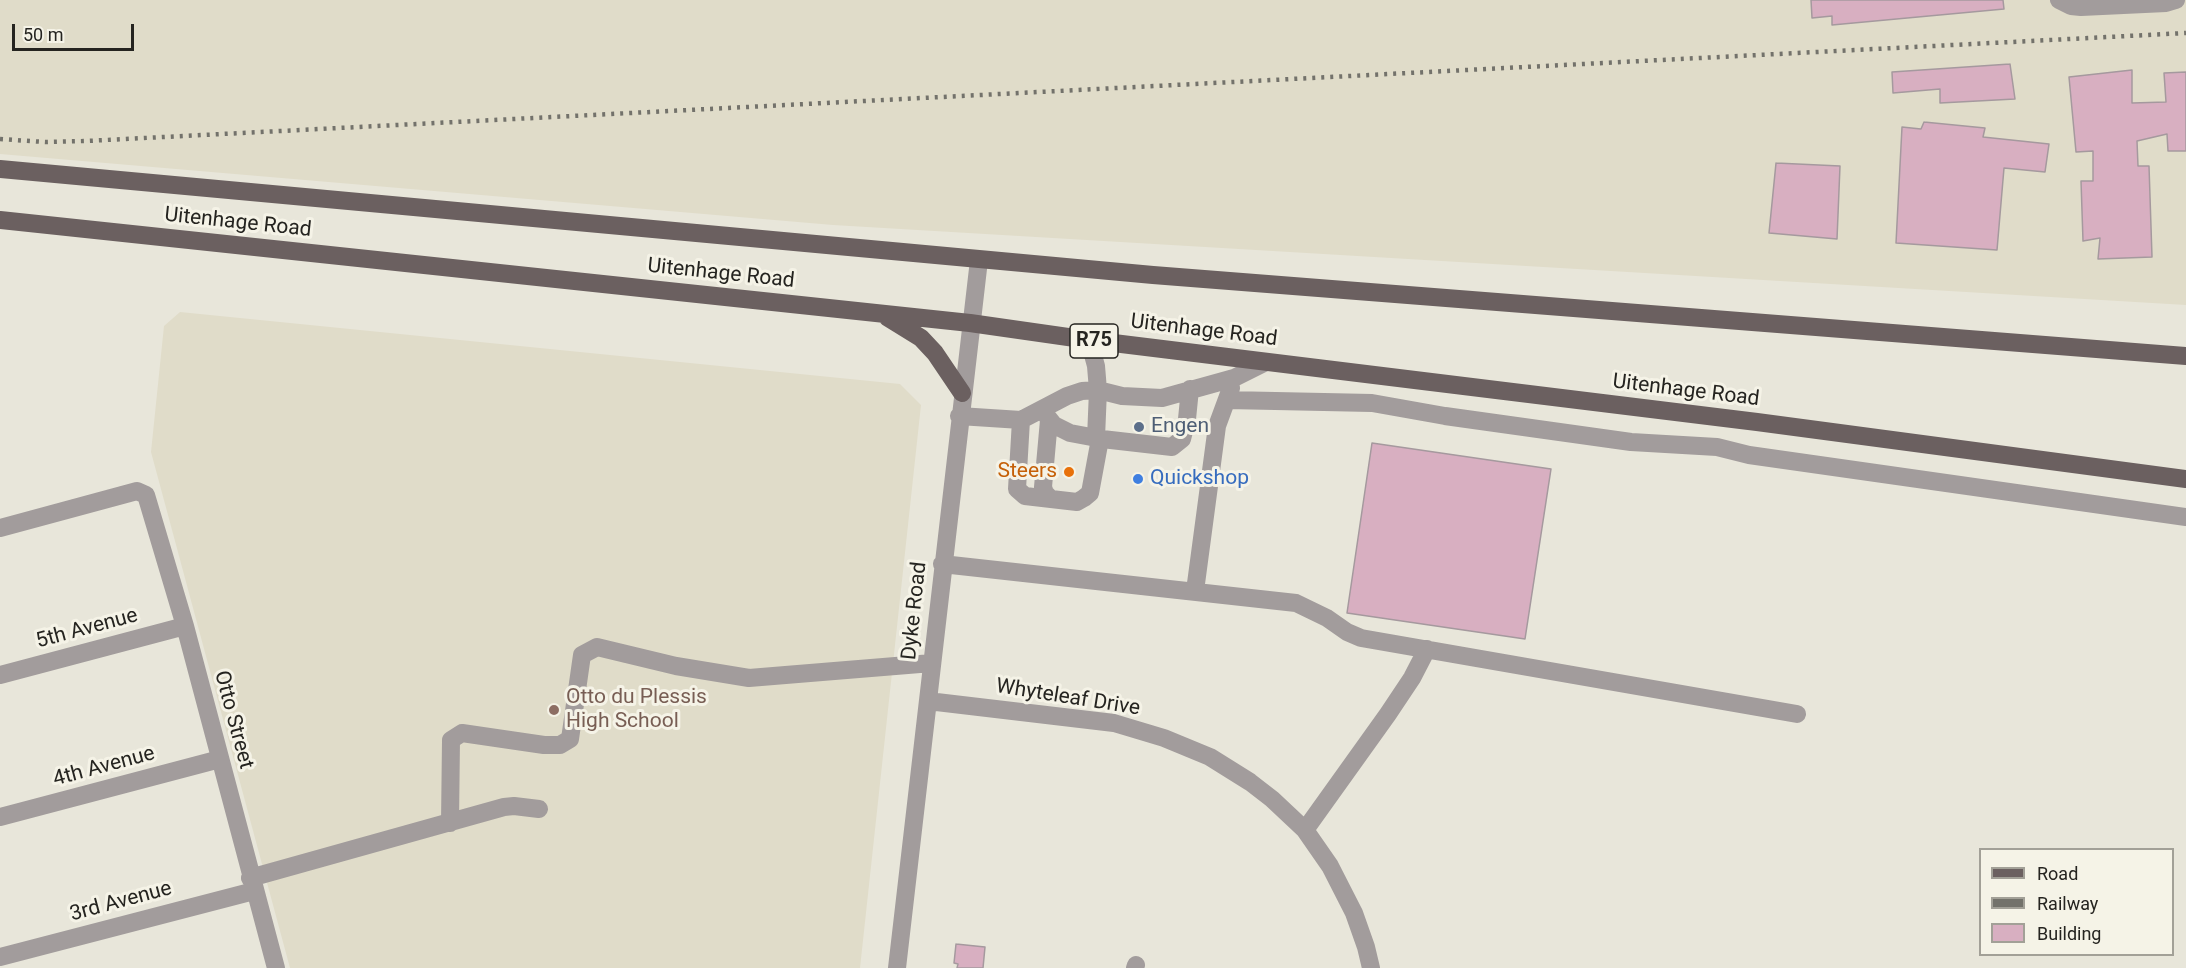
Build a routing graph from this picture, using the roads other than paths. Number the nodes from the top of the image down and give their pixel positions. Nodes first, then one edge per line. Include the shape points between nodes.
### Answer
1 (2059, 0) edge
2 (2176, 0) edge
3 (0, 169) edge
4 (0, 220) edge
5 (978, 260) junction
6 (882, 314) junction
7 (970, 323) junction
8 (1089, 340) junction
9 (2186, 356) edge
10 (1266, 362) junction
11 (1234, 378) junction
12 (1190, 389) junction
13 (1098, 390) junction
14 (962, 393) junction
15 (1227, 400) junction
16 (1045, 415) junction
17 (959, 416) junction
18 (1021, 420) junction
19 (1098, 439) junction
20 (2186, 479) edge
21 (1051, 499) junction
22 (2186, 517) edge
23 (0, 528) edge
24 (942, 564) junction
25 (1195, 591) junction
26 (185, 626) junction
27 (1427, 649) junction
28 (932, 663) junction
29 (0, 675) edge
30 (928, 701) junction
31 (1797, 714) dead end
32 (220, 759) junction
33 (539, 809) dead end
34 (0, 818) edge
35 (450, 823) junction
36 (1305, 830) junction
37 (252, 884) junction
38 (0, 957) edge
39 (276, 968) edge
40 (897, 968) edge
41 (1371, 968) edge

1 - 2 street via 2081,7
3 - 5 main road, Uitenhage Road
4 - 6 main road, Uitenhage Road / R75
5 - 7 street, Dyke Road
5 - 9 main road, Uitenhage Road
6 - 7 main road, Uitenhage Road / R75
6 - 14 main road via 921,338
7 - 8 main road, Uitenhage Road / R75
7 - 14 street, Dyke Road
8 - 10 main road, Uitenhage Road / R75
8 - 13 street
10 - 11 street
10 - 20 main road, Uitenhage Road / R75
11 - 12 street
11 - 15 street
12 - 13 street via 1162,398
12 - 19 street via 1187,419 1177,445
13 - 16 street via 1067,396
13 - 19 street
14 - 17 street, Dyke Road
15 - 22 street via 1372,403 1631,442 1717,447 1749,455
15 - 25 street via 1217,426
16 - 18 street
16 - 19 street via 1070,433
16 - 21 street via 1043,487
17 - 18 street
17 - 24 street, Dyke Road
18 - 21 street via 1017,489 1025,496
19 - 21 street via 1090,493 1077,502
23 - 26 street, Otto Street via 137,491 144,493
24 - 25 street
24 - 28 street, Dyke Road
25 - 27 street via 1296,603 1361,638
26 - 29 street, 5th Avenue
26 - 32 street, Otto Street
27 - 31 street
27 - 36 street via 1400,696
28 - 30 street, Dyke Road
28 - 35 street via 749,678 597,647 582,655 570,739 560,745 544,746 462,733 451,740
30 - 36 street, Whyteleaf Drive via 1114,723 1164,738 1210,757 1250,782
30 - 40 street, Dyke Road
32 - 34 street, 4th Avenue
32 - 37 street, Otto Street
33 - 35 street, 3rd Avenue via 504,807
35 - 37 street, 3rd Avenue
36 - 41 street, Whyteleaf Drive via 1354,913
37 - 38 street, 3rd Avenue
37 - 39 street, Otto Street

